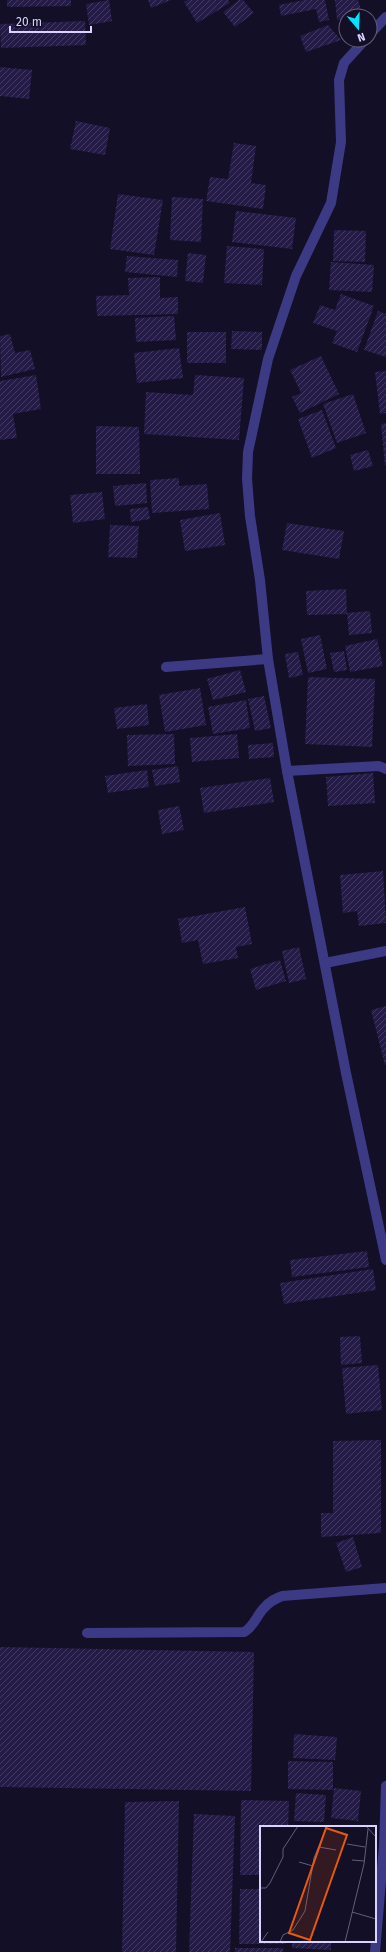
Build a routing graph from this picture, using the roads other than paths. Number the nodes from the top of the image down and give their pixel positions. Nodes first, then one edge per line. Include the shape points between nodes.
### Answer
1 (386, 17) edge
2 (378, 26) edge
3 (358, 48) edge
4 (268, 659) junction
5 (166, 668) dead end
6 (386, 769) edge
7 (287, 770) junction
8 (386, 951) edge
9 (325, 963) junction
10 (386, 1254) edge
11 (386, 1588) edge
12 (87, 1633) dead end
13 (386, 1786) edge
14 (385, 1845) edge
15 (376, 1933) edge
16 (375, 1942) edge
17 (374, 1952) edge

1 - 2 street
3 - 4 street via 344,63 339,80 341,142 331,203 296,276 280,321 268,359 248,452 250,516
4 - 5 street
4 - 7 street
6 - 7 street via 379,766
7 - 9 street
8 - 9 street
9 - 10 street via 370,1188
11 - 12 street via 282,1596 272,1600 244,1632
13 - 14 street
14 - 15 street
16 - 17 street

